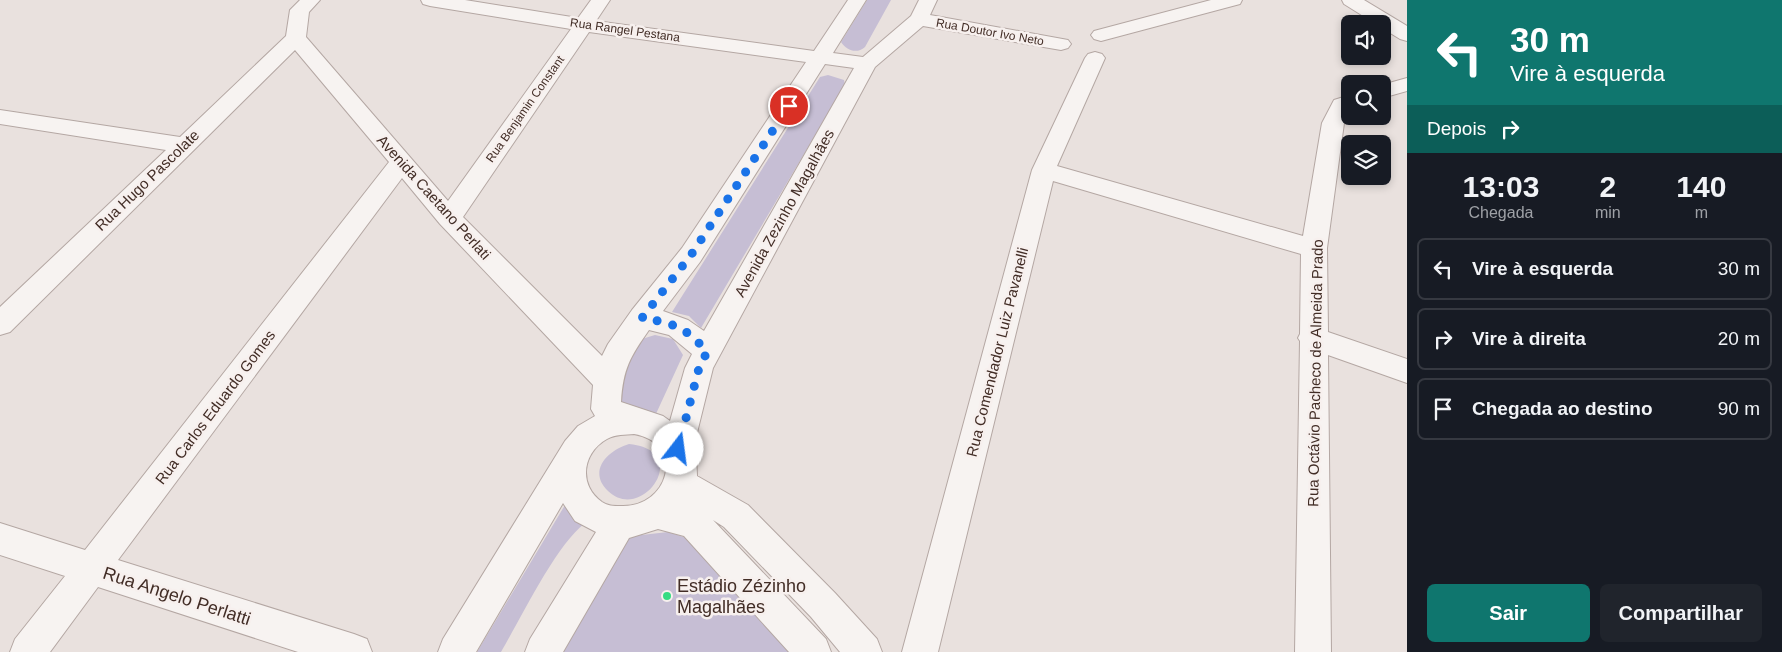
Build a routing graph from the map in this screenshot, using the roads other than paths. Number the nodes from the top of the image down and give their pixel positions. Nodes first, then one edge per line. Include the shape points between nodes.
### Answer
1 (311, 0) edge
2 (430, 0) edge
3 (601, 0) edge
4 (857, 0) edge
5 (1233, 0) edge
6 (1352, 0) edge
7 (924, 10) edge
8 (584, 25) junction
9 (1407, 35) edge
10 (296, 38) junction
11 (1082, 39) junction
12 (821, 57) junction
13 (868, 64) junction
14 (1407, 84) edge
15 (1391, 89) edge
16 (1341, 107) edge
17 (0, 117) edge
18 (183, 145) junction
19 (401, 162) junction
20 (1044, 170) junction
21 (448, 218) junction
22 (1314, 248) junction
23 (642, 318) junction
24 (0, 324) edge
25 (1312, 338) junction
26 (707, 352) junction
27 (1407, 371) edge
28 (608, 381) junction
29 (634, 421) junction
30 (678, 449) junction
31 (573, 457) junction
32 (681, 483) junction
33 (658, 514) junction
34 (618, 524) junction
35 (0, 539) edge
36 (92, 569) junction
37 (28, 652) edge
38 (354, 652) edge
39 (456, 652) edge
40 (543, 652) edge
41 (814, 652) edge
42 (864, 652) edge
43 (920, 652) edge
44 (1313, 652) edge

1 - 10 street via 300,10
2 - 8 street, Rua Rangel Pestana
3 - 8 street, Rua Benjamin Constant
4 - 12 street
5 - 11 street
6 - 9 street
7 - 11 street, Rua Doutor Ivo Neto
7 - 13 street, Avenida Zezinho Magalhães
8 - 12 street, Rua Rangel Pestana
8 - 21 street, Rua Benjamin Constant
10 - 18 street, Rua Hugo Pascolate
10 - 19 street, Avenida Caetano Perlati
11 - 20 street, Rua Comendador Luiz Pavanelli
12 - 13 street, Rua Rangel Pestana
12 - 23 street via 691,255
13 - 26 street, Avenida Zezinho Magalhães
14 - 15 street
16 - 22 street, Rua Octávio Pacheco de Almeida Prado via 1333,123
17 - 18 street
18 - 24 street, Rua Hugo Pascolate
19 - 21 street, Avenida Caetano Perlati
19 - 36 street, Rua Carlos Eduardo Gomes
20 - 22 street
20 - 43 street, Rua Comendador Luiz Pavanelli
21 - 28 street, Avenida Caetano Perlati
22 - 25 street, Rua Octávio Pacheco de Almeida Prado
23 - 26 street via 682,327
23 - 28 street via 618,352
25 - 27 street
25 - 44 street, Rua Octávio Pacheco de Almeida Prado
26 - 30 street, Avenida Zezinho Magalhães via 699,368
28 - 29 street via 606,408
29 - 30 street via 652,425 667,435
29 - 31 street via 615,422 597,430 582,442
30 - 32 street via 683,465
31 - 34 street via 571,484 583,508 599,519
31 - 39 street
32 - 33 street via 672,500
32 - 42 street via 736,516
33 - 34 street via 639,522
33 - 41 street via 694,522
34 - 40 street
35 - 36 street, Rua Angelo Perlatti
36 - 37 street, Rua Carlos Eduardo Gomes
36 - 38 street, Rua Angelo Perlatti

